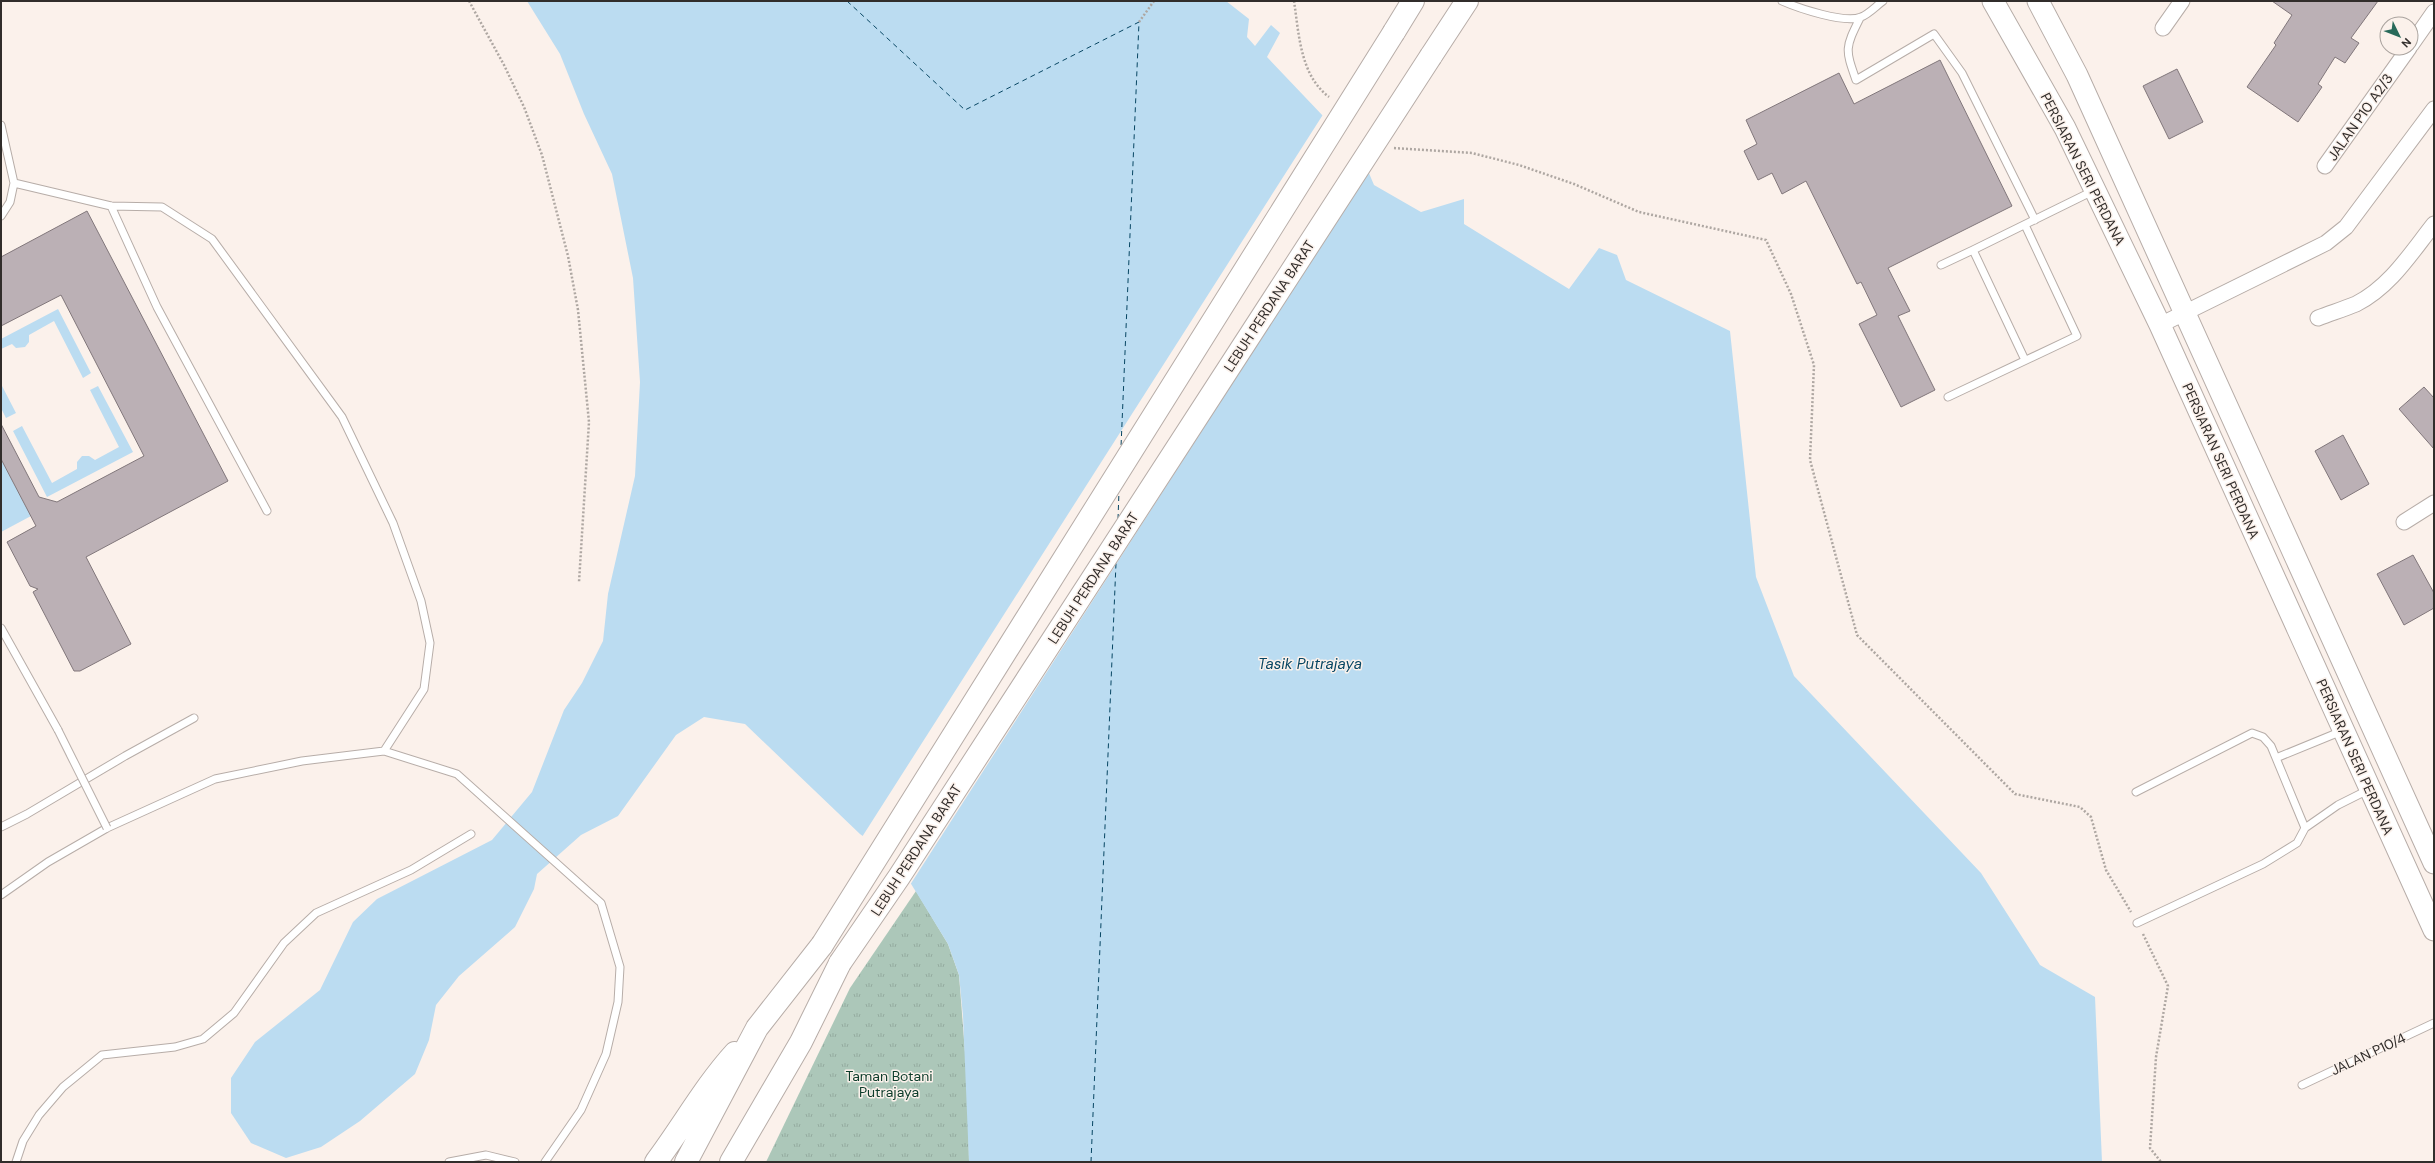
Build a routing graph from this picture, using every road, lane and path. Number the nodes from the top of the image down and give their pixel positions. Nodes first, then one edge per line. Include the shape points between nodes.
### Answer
1 (469, 1) edge
2 (1154, 1) edge
3 (1294, 1) edge
4 (1414, 1) edge
5 (1467, 1) edge
6 (1782, 1) edge
7 (1884, 1) edge
8 (1993, 1) edge
9 (2038, 1) edge
10 (2182, 1) edge
11 (2434, 12) edge
12 (1860, 18) junction
13 (1139, 22) dead end
14 (2163, 28) dead end
15 (2419, 33) edge
16 (2402, 56) edge
17 (1334, 102) dead end
18 (2434, 109) edge
19 (1, 125) edge
20 (2430, 125) edge
21 (1388, 143) dead end
22 (2325, 166) dead end
23 (14, 183) junction
24 (2095, 190) junction
25 (111, 206) junction
26 (1, 216) edge
27 (2035, 220) junction
28 (2434, 224) edge
29 (2025, 225) junction
30 (1973, 250) junction
31 (1941, 265) dead end
32 (2185, 313) junction
33 (2318, 318) dead end
34 (2160, 325) junction
35 (2025, 360) junction
36 (1948, 397) dead end
37 (2434, 503) edge
38 (267, 511) dead end
39 (2404, 522) dead end
40 (579, 582) dead end
41 (1, 628) edge
42 (194, 718) dead end
43 (2343, 731) junction
44 (384, 751) junction
45 (2276, 758) junction
46 (2369, 790) junction
47 (2136, 792) dead end
48 (1, 827) edge
49 (107, 828) junction
50 (2305, 828) junction
51 (471, 834) dead end
52 (2434, 863) edge
53 (1, 895) edge
54 (2137, 923) junction
55 (2434, 930) edge
56 (2434, 1022) edge
57 (757, 1028) junction
58 (801, 1042) junction
59 (2302, 1085) dead end
60 (16, 1162) edge
61 (449, 1162) edge
62 (515, 1162) edge
63 (545, 1162) edge
64 (656, 1162) edge
65 (686, 1162) edge
66 (731, 1162) edge
67 (748, 1162) edge
68 (2161, 1162) edge

1 - 40 path via 524,107 542,155 570,264 582,340 590,422
2 - 13 path
3 - 17 path via 1303,59 1322,92
4 - 57 main road, LEBUH PERDANA BARAT, bridge via 822,945
5 - 58 main road, LEBUH PERDANA BARAT, bridge via 899,877 840,963
6 - 12 lane via 1830,16
7 - 12 lane
8 - 24 street, PERSIARAN SERI PERDANA via 2065,128
9 - 32 street, PERSIARAN SERI PERDANA via 2077,75
10 - 14 street
11 - 15 street
12 - 27 lane via 1848,43 1847,56 1856,80 1934,34 1962,73
16 - 22 street, JALAN P10 A2/3
18 - 20 street
19 - 23 lane
20 - 32 street via 2346,227 2326,243
21 - 54 path via 1394,148 1472,153 1519,165 1574,184 1639,212 1766,240 1791,294 1814,365 1810,460 1857,635 2015,794 2080,807 2091,817 2106,870
23 - 25 lane
23 - 26 lane via 10,202
24 - 27 lane
24 - 34 street, PERSIARAN SERI PERDANA
25 - 38 lane via 157,307
25 - 44 lane via 162,207 212,239 342,417 392,523 421,600 430,643 424,689
27 - 29 lane
28 - 33 street via 2379,289 2356,304
29 - 30 lane
29 - 35 lane via 2077,336
30 - 31 lane
30 - 35 lane
32 - 34 street
32 - 52 street, PERSIARAN SERI PERDANA
34 - 43 street, PERSIARAN SERI PERDANA
35 - 36 lane
37 - 39 street
41 - 49 lane, bridge via 58,730
42 - 48 lane
43 - 45 lane
43 - 46 street, PERSIARAN SERI PERDANA
44 - 49 lane via 302,761 215,779
44 - 63 lane via 457,774 601,903 620,967 618,1002 606,1054 580,1110
45 - 47 lane via 2271,746 2263,737 2252,733
45 - 50 lane
46 - 50 lane via 2338,805
46 - 55 street, PERSIARAN SERI PERDANA
49 - 53 lane via 48,862
50 - 54 lane via 2297,843 2263,864
51 - 60 lane via 411,870 316,913 284,943 234,1013 203,1040 175,1047 102,1055 63,1087 39,1115 23,1141
54 - 68 path via 2168,986 2156,1057 2150,1148
56 - 59 lane, JALAN P10/4
57 - 64 main road via 712,1078 691,1115
57 - 65 main road, LEBUH PERDANA BARAT
58 - 66 main road, LEBUH PERDANA BARAT
58 - 67 main road via 771,1117
61 - 62 lane via 486,1155

